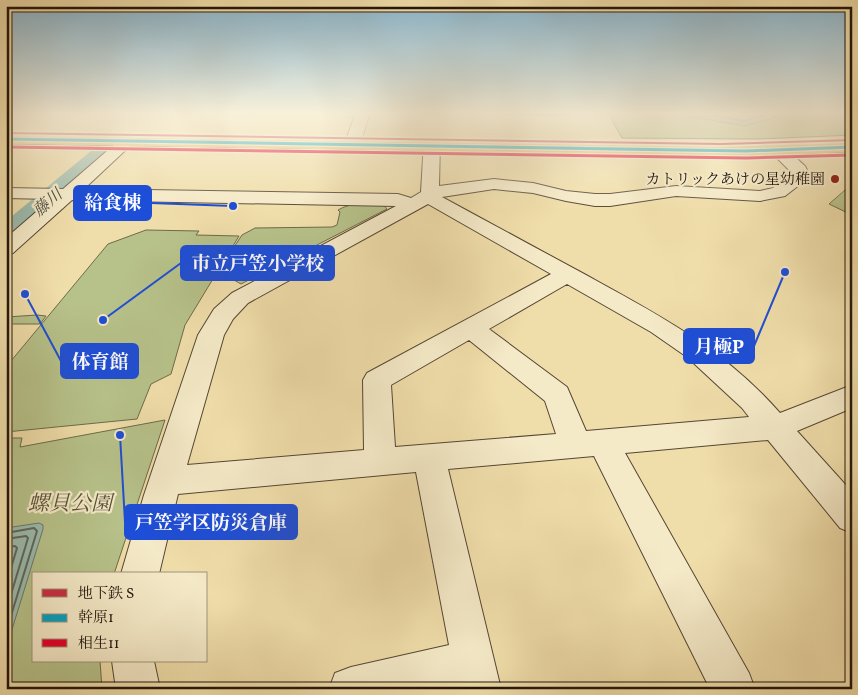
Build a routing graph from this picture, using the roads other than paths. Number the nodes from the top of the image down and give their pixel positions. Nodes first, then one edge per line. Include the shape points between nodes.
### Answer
1 (102, 145) edge
2 (121, 145) edge
3 (432, 145) edge
4 (514, 145) edge
5 (844, 147) edge
6 (777, 150) junction
7 (852, 153) edge
8 (6, 193) edge
9 (57, 194) junction
10 (424, 198) junction
11 (6, 226) edge
12 (6, 248) edge
13 (568, 274) junction
14 (471, 328) junction
15 (852, 396) edge
16 (776, 426) junction
17 (589, 444) junction
18 (429, 458) junction
19 (380, 462) junction
20 (166, 481) junction
21 (852, 517) edge
22 (141, 572) edge
23 (133, 662) edge
24 (476, 675) edge
25 (138, 689) edge
26 (350, 689) edge
27 (733, 689) edge

1 - 9 street
2 - 9 street
3 - 10 street
4 - 6 main road
5 - 6 main road
5 - 7 street
6 - 10 street via 799,170 798,179 779,192 760,196 676,191 595,200 494,184 443,190
8 - 9 street
9 - 10 street
9 - 11 street
9 - 12 street
10 - 13 street
10 - 20 street via 261,284 223,315 211,336
13 - 14 street
13 - 16 street via 660,326 696,351 752,400
14 - 17 street via 557,396
14 - 19 street via 377,380
15 - 16 street
16 - 17 street
16 - 21 street
17 - 18 street
17 - 27 street
18 - 19 street
18 - 24 street
19 - 20 street
20 - 22 street
23 - 25 street
24 - 26 street

